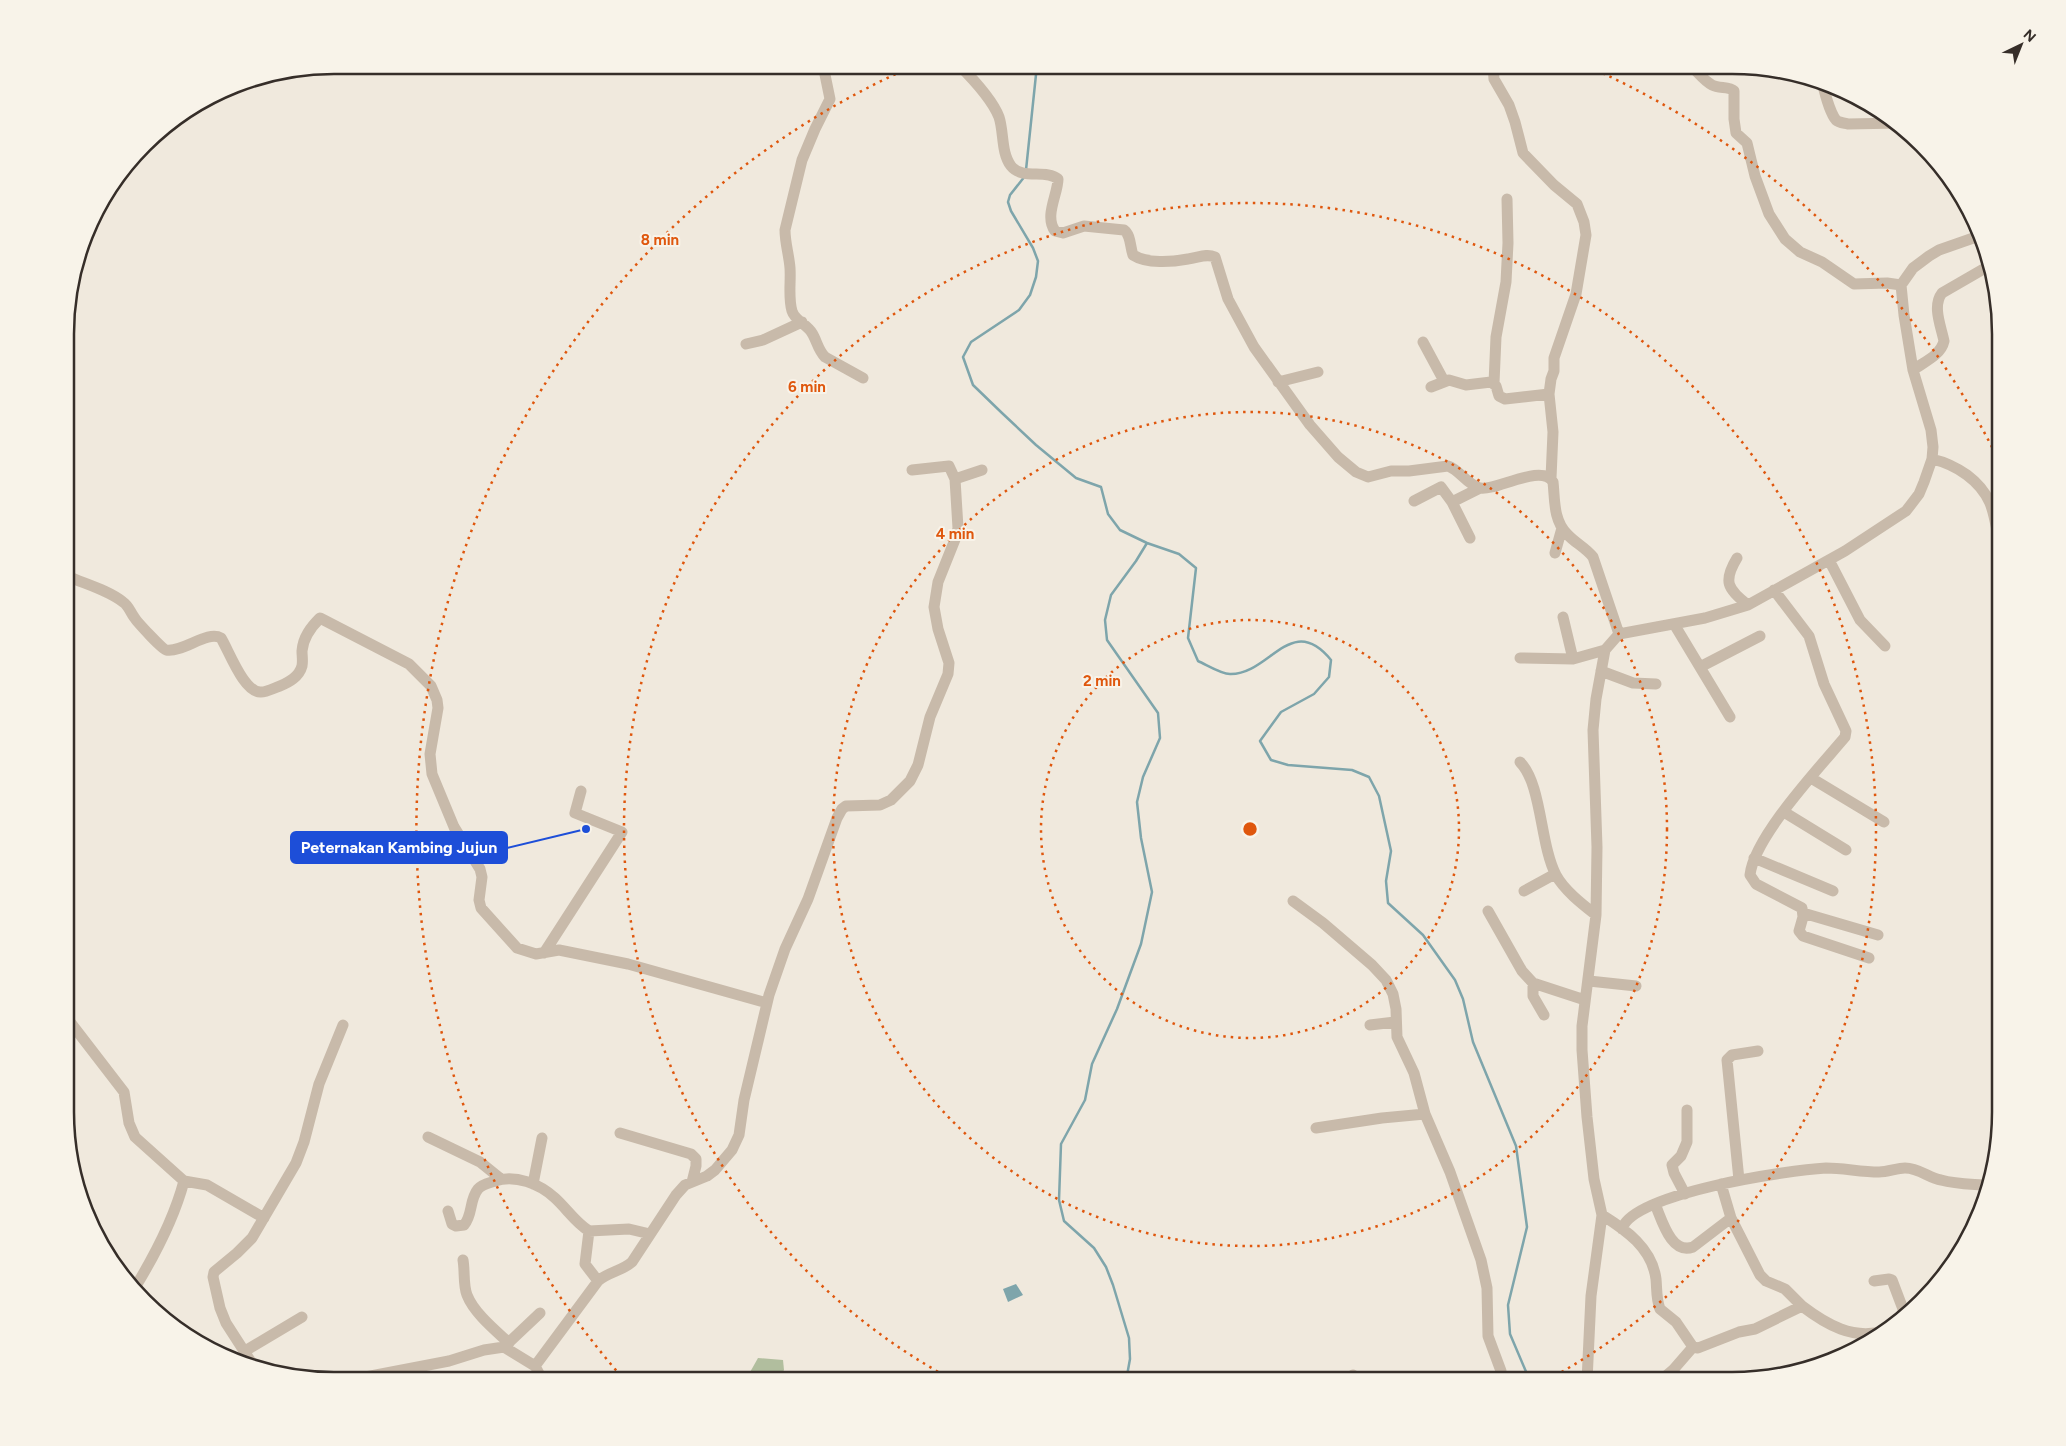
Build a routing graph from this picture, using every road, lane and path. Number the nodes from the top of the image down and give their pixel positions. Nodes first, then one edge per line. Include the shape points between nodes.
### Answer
1 (825, 74) edge
2 (967, 74) edge
3 (1494, 74) edge
4 (1698, 74) edge
5 (1825, 92) edge
6 (1885, 123) edge
7 (1506, 199) dead end
8 (1973, 238) edge
9 (1984, 269) edge
10 (1901, 285) junction
11 (802, 322) junction
12 (1423, 342) dead end
13 (746, 344) dead end
14 (1913, 370) junction
15 (1318, 372) dead end
16 (863, 378) dead end
17 (1444, 381) junction
18 (1278, 382) junction
19 (1494, 382) junction
20 (1431, 387) dead end
21 (1549, 394) junction
22 (1932, 459) junction
23 (912, 470) dead end
24 (982, 470) dead end
25 (1551, 478) junction
26 (955, 479) junction
27 (1480, 488) junction
28 (1414, 501) dead end
29 (1452, 502) junction
30 (1992, 508) edge
31 (1562, 528) junction
32 (1470, 538) dead end
33 (1555, 553) dead end
34 (1737, 558) dead end
35 (1829, 560) junction
36 (74, 579) edge
37 (1774, 590) junction
38 (1748, 605) junction
39 (1563, 617) dead end
40 (1674, 624) junction
41 (1619, 634) junction
42 (1760, 636) dead end
43 (1885, 646) dead end
44 (1605, 650) junction
45 (1520, 658) dead end
46 (1573, 659) junction
47 (1700, 667) junction
48 (1601, 671) junction
49 (1656, 684) dead end
50 (1730, 717) dead end
51 (1520, 762) dead end
52 (1811, 778) junction
53 (581, 791) dead end
54 (1784, 812) junction
55 (1884, 822) dead end
56 (1846, 850) dead end
57 (1754, 858) junction
58 (1555, 874) junction
59 (1524, 891) dead end
60 (1833, 891) dead end
61 (1293, 901) dead end
62 (1488, 910) dead end
63 (1803, 913) junction
64 (1596, 915) junction
65 (1878, 936) dead end
66 (544, 953) junction
67 (1870, 958) dead end
68 (1589, 981) junction
69 (1533, 984) junction
70 (1636, 986) dead end
71 (1585, 1000) junction
72 (767, 1003) junction
73 (1544, 1015) dead end
74 (1395, 1022) junction
75 (343, 1025) dead end
76 (1370, 1025) dead end
77 (74, 1027) edge
78 (1758, 1051) dead end
79 (1687, 1110) dead end
80 (1426, 1114) junction
81 (1316, 1128) dead end
82 (620, 1133) dead end
83 (428, 1137) dead end
84 (542, 1138) dead end
85 (501, 1179) junction
86 (1739, 1180) junction
87 (184, 1181) junction
88 (692, 1182) junction
89 (533, 1184) junction
90 (1721, 1184) junction
91 (1981, 1185) edge
92 (1685, 1194) junction
93 (1655, 1204) junction
94 (448, 1211) dead end
95 (1602, 1215) junction
96 (264, 1218) junction
97 (1731, 1218) junction
98 (1622, 1229) junction
99 (589, 1230) junction
100 (650, 1234) junction
101 (463, 1260) dead end
102 (598, 1281) junction
103 (1874, 1281) dead end
104 (138, 1283) edge
105 (1802, 1306) junction
106 (1903, 1309) edge
107 (540, 1313) dead end
108 (302, 1317) dead end
109 (1867, 1334) edge
110 (506, 1345) junction
111 (1694, 1347) junction
112 (245, 1351) junction
113 (249, 1358) edge
114 (535, 1366) junction
115 (392, 1372) edge
116 (538, 1372) edge
117 (1501, 1372) edge
118 (1587, 1372) edge
119 (1671, 1372) edge

1 - 11 street via 830,99 802,160 785,230 792,312
2 - 18 street via 999,117 1011,166 1017,171 1058,178 1052,227 1063,233 1084,226 1124,230 1129,236 1133,255 1149,262 1215,257 1235,314
3 - 21 street via 1512,114 1524,153 1577,204 1586,235 1576,294 1554,358
4 - 10 street via 1718,88 1734,91 1736,133 1747,143 1769,214 1791,246 1854,284
5 - 6 street via 1832,112 1841,123
7 - 19 street via 1506,282 1496,337
8 - 10 street via 1929,256 1913,268
9 - 14 street via 1938,298 1936,304 1943,346
10 - 14 street
11 - 13 street via 764,340
11 - 16 street via 809,328 820,353
12 - 17 street
14 - 22 street via 1931,430
15 - 18 street
17 - 19 street via 1466,385
17 - 20 street
18 - 27 street via 1338,457 1362,475 1368,477 1391,471 1448,466
19 - 21 street via 1499,396 1505,399
21 - 25 street via 1553,432
22 - 30 street via 1956,468 1984,489
22 - 35 street via 1919,494 1906,511
23 - 26 street via 949,466
24 - 26 street
25 - 27 street via 1543,475
25 - 31 street
26 - 72 street via 956,537 938,582 934,607 950,663 930,717 918,765 910,781 891,800 880,805 852,804 842,809 785,949
27 - 29 street
28 - 29 street via 1441,487
29 - 32 street
31 - 33 street
31 - 41 street via 1592,557
34 - 38 street via 1730,570 1729,584 1737,597
35 - 37 street
35 - 43 street via 1860,620
36 - 66 street via 123,602 161,648 167,650 217,636 226,646 240,674 256,691 279,686 300,672 306,635 320,618 409,664 431,686 437,700 430,754 432,774 454,827 480,869 481,908 516,948
37 - 38 street
37 - 52 street via 1809,636 1824,684 1846,731
38 - 40 street
39 - 46 street
40 - 41 street
40 - 47 street
41 - 44 street
42 - 47 street
44 - 46 street
44 - 48 street
45 - 46 street
47 - 50 street
48 - 49 street via 1633,683
48 - 64 street via 1593,730
51 - 58 street via 1531,782
52 - 54 street
52 - 55 street
53 - 66 street via 575,813 622,832
54 - 56 street
54 - 57 street
57 - 60 street
57 - 63 street via 1750,875 1756,884 1798,905
58 - 59 street
58 - 64 street
61 - 74 street via 1323,922 1386,980 1393,994
62 - 69 street via 1522,971
63 - 65 street
63 - 67 street via 1800,934
64 - 68 street
66 - 72 street via 559,950 628,964
68 - 70 street
68 - 71 street
69 - 71 street
69 - 73 street via 1533,996
71 - 95 street via 1582,1059 1594,1179
72 - 88 street via 739,1135 716,1170
74 - 76 street
74 - 80 street via 1396,1037 1414,1073
75 - 96 street via 319,1084 300,1155
77 - 87 street via 124,1092 129,1123 135,1137
78 - 86 street via 1727,1060
79 - 92 street via 1686,1146 1672,1165
80 - 81 street
80 - 117 street via 1481,1260 1487,1288 1488,1336
82 - 88 street via 691,1154 696,1159
83 - 85 street via 480,1162
84 - 89 street
85 - 89 street via 514,1178
85 - 94 street via 477,1190 464,1225 452,1224
86 - 90 street
86 - 91 street via 1826,1168 1880,1172 1906,1168 1940,1180
87 - 96 street via 207,1185
87 - 104 street via 175,1212
88 - 100 street via 676,1195
89 - 99 street via 549,1193
90 - 92 street
90 - 97 street
92 - 93 street
93 - 97 street via 1672,1239 1680,1248 1693,1247
93 - 98 street via 1632,1216
95 - 98 street
95 - 118 street via 1591,1296
96 - 112 street via 245,1245 218,1266 213,1278 226,1324
97 - 105 street via 1760,1275 1785,1289
98 - 111 street via 1650,1259 1660,1309 1676,1322
99 - 100 street via 629,1229
99 - 102 street via 585,1264
100 - 102 street via 632,1262
101 - 110 street via 469,1300
102 - 114 street
103 - 106 street via 1892,1280
105 - 109 street via 1852,1334
105 - 111 street via 1755,1329
107 - 110 street
108 - 112 street
110 - 114 street
110 - 115 street
111 - 119 street
112 - 113 street
114 - 116 street

